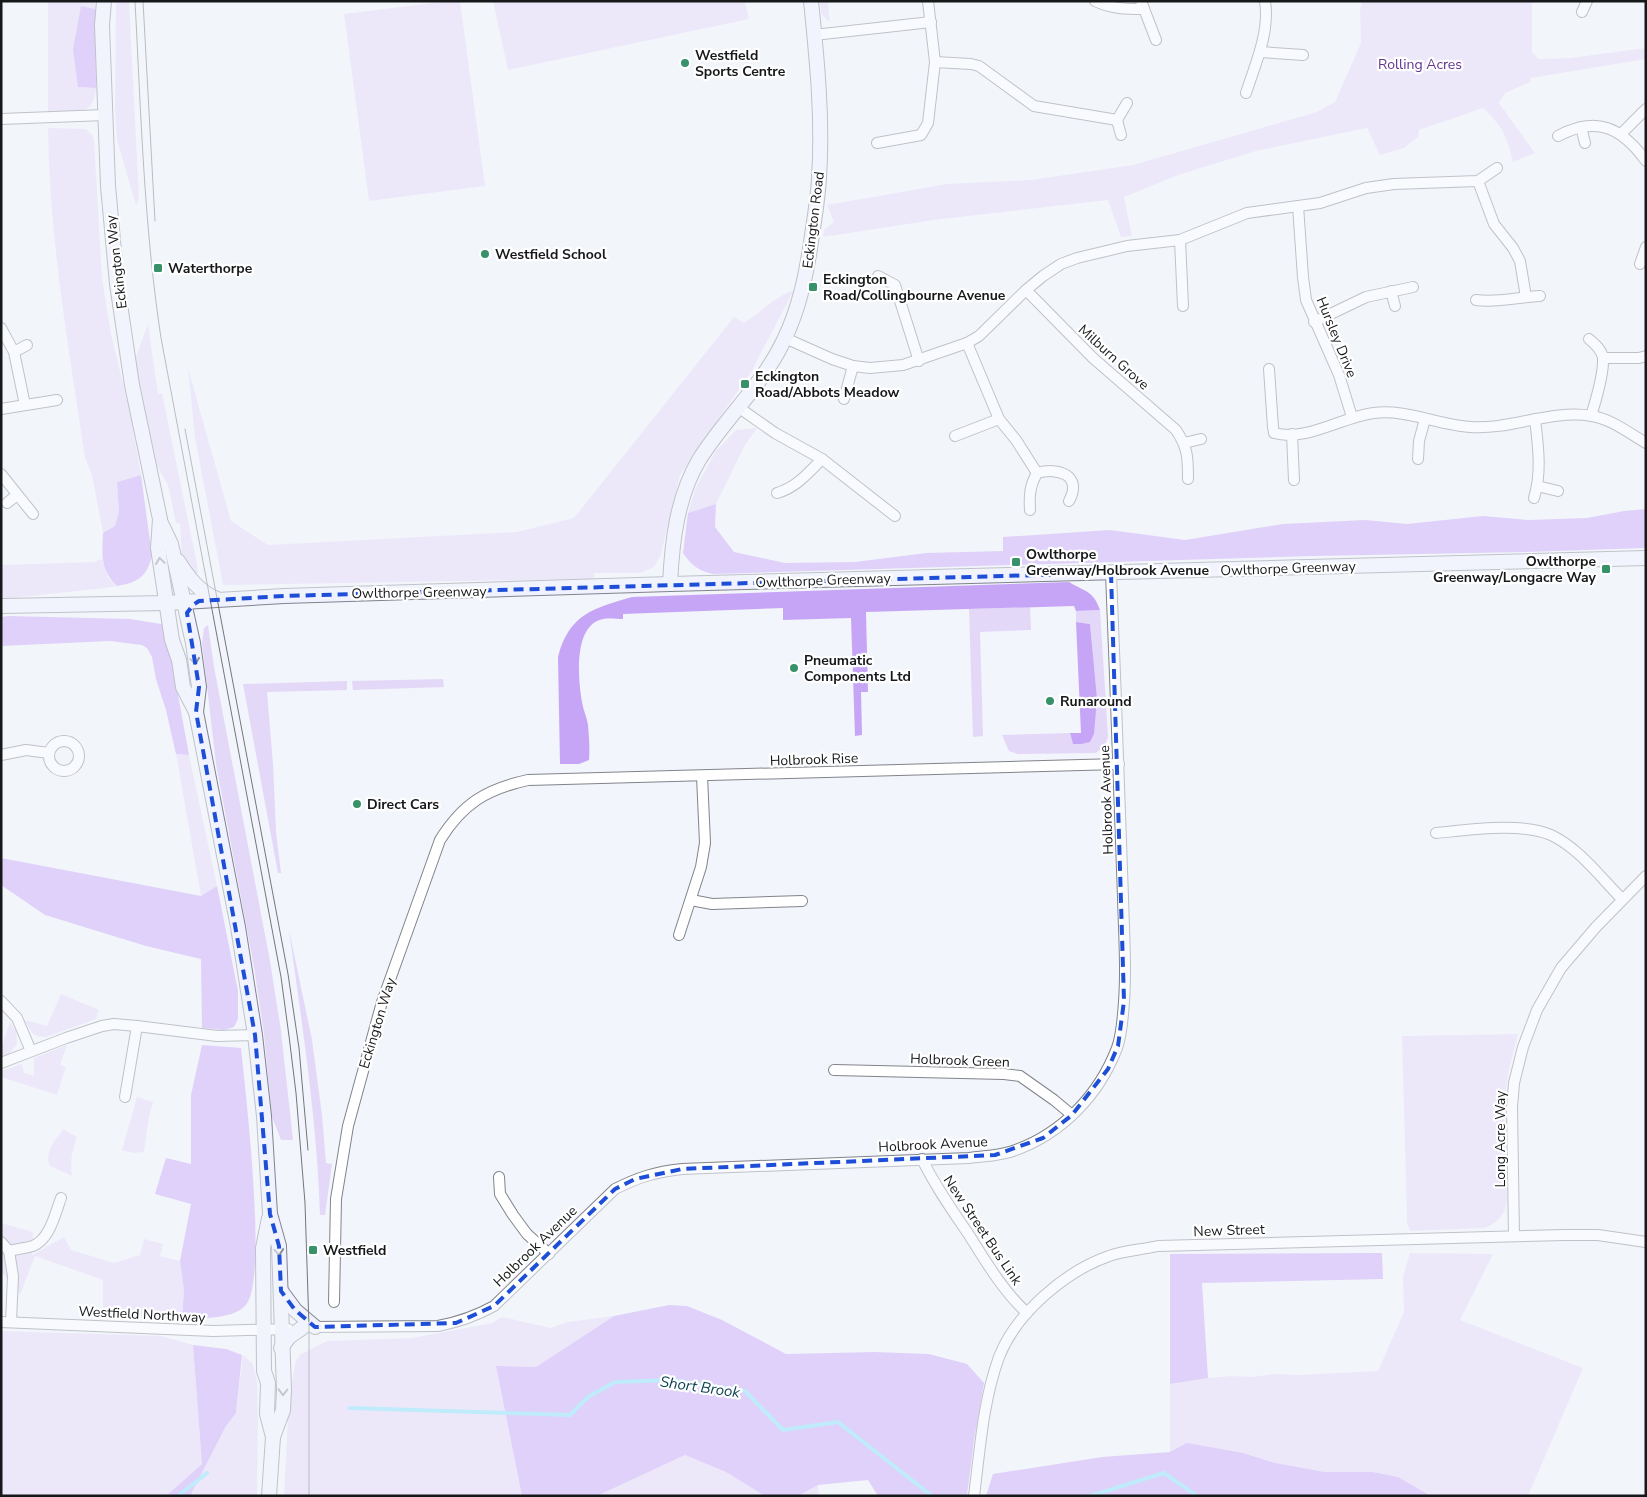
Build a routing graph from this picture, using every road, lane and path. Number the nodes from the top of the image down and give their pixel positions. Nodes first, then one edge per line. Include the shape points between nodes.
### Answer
1 (104, 1) edge
2 (811, 1) edge
3 (928, 1) edge
4 (1095, 1) edge
5 (1265, 1) edge
6 (1587, 1) edge
7 (1143, 5) edge
8 (1582, 12) dead end
9 (931, 22) junction
10 (814, 35) junction
11 (1156, 40) dead end
12 (1260, 52) junction
13 (1303, 55) dead end
14 (935, 62) junction
15 (1246, 93) dead end
16 (1127, 103) dead end
17 (1646, 110) edge
18 (105, 116) junction
19 (1, 119) edge
20 (1117, 120) junction
21 (1581, 126) junction
22 (1621, 134) junction
23 (1122, 135) dead end
24 (1558, 136) dead end
25 (877, 143) dead end
26 (1585, 143) dead end
27 (1646, 161) edge
28 (1497, 168) dead end
29 (1478, 181) junction
30 (1298, 206) junction
31 (1180, 240) junction
32 (1646, 247) edge
33 (1640, 264) dead end
34 (878, 276) dead end
35 (1413, 287) dead end
36 (1026, 290) junction
37 (1391, 291) junction
38 (1540, 296) dead end
39 (1526, 297) junction
40 (1476, 300) dead end
41 (1183, 306) dead end
42 (1395, 306) dead end
43 (1314, 322) junction
44 (1, 328) edge
45 (785, 338) junction
46 (1589, 339) dead end
47 (967, 343) junction
48 (27, 345) dead end
49 (14, 352) junction
50 (1646, 356) edge
51 (1603, 358) junction
52 (919, 361) junction
53 (854, 366) junction
54 (1269, 369) dead end
55 (57, 400) dead end
56 (844, 400) dead end
57 (25, 404) junction
58 (738, 407) junction
59 (1, 409) edge
60 (1591, 416) junction
61 (1352, 417) junction
62 (999, 419) junction
63 (1424, 419) junction
64 (1535, 419) junction
65 (1292, 434) junction
66 (955, 436) dead end
67 (1201, 439) dead end
68 (1184, 443) junction
69 (1646, 443) edge
70 (822, 459) junction
71 (1418, 459) dead end
72 (1037, 473) junction
73 (1, 474) edge
74 (1188, 479) dead end
75 (1294, 480) dead end
76 (1538, 486) junction
77 (1558, 491) dead end
78 (778, 493) dead end
79 (17, 495) junction
80 (1534, 498) dead end
81 (1069, 501) dead end
82 (7, 503) dead end
83 (1030, 510) dead end
84 (32, 514) dead end
85 (895, 516) dead end
86 (160, 519) junction
87 (174, 556) junction
88 (1646, 558) edge
89 (1111, 572) junction
90 (670, 584) junction
91 (218, 600) junction
92 (166, 603) junction
93 (1, 606) edge
94 (186, 607) junction
95 (179, 660) junction
96 (196, 712) junction
97 (49, 753) dead end
98 (1, 755) edge
99 (1119, 764) junction
100 (702, 776) junction
101 (510, 784) joint
102 (1436, 833) dead end
103 (1646, 876) edge
104 (1622, 899) junction
105 (691, 900) junction
106 (802, 901) dead end
107 (679, 935) dead end
108 (1, 1001) edge
109 (137, 1026) junction
110 (255, 1035) junction
111 (31, 1051) junction
112 (1, 1063) edge
113 (834, 1070) dead end
114 (125, 1097) dead end
115 (1072, 1115) junction
116 (922, 1159) junction
117 (500, 1177) dead end
118 (61, 1198) dead end
119 (270, 1214) junction
120 (1514, 1236) junction
121 (1, 1242) edge
122 (1646, 1242) edge
123 (9, 1251) junction
124 (549, 1254) junction
125 (281, 1292) junction
126 (334, 1302) dead end
127 (1027, 1313) junction
128 (6, 1322) edge
129 (309, 1328) junction
130 (282, 1330) junction
131 (263, 1331) junction
132 (282, 1345) junction
133 (268, 1383) junction
134 (273, 1437) junction
135 (269, 1496) edge
136 (974, 1496) edge

1 - 18 street, Eckington Way
2 - 10 street, Eckington Road
3 - 9 street
4 - 7 street via 1121,10
5 - 12 street
6 - 8 street
7 - 11 street
9 - 10 street
9 - 14 street
10 - 45 street, Eckington Road via 820,117 819,179 807,270 797,310
12 - 13 street
12 - 15 street
14 - 20 street via 979,66 1034,106
14 - 25 street via 928,123 924,131 915,137
16 - 20 street
17 - 22 street
18 - 19 street
18 - 86 street, Eckington Way via 114,266 131,378
20 - 23 street
21 - 22 street via 1608,127
21 - 24 street
21 - 26 street
22 - 27 street
28 - 29 street
29 - 30 street via 1394,184
29 - 39 street via 1494,224 1520,261
30 - 31 street via 1247,213
30 - 43 street, Hursley Drive via 1302,277
31 - 36 street via 1127,246 1077,258 1061,264
31 - 41 street
32 - 33 street
34 - 52 street via 895,285
35 - 37 street
36 - 47 street via 979,336
36 - 68 street, Milburn Grove via 1093,358 1176,430
37 - 42 street
37 - 43 street via 1366,297
38 - 39 street
39 - 40 street via 1490,302
43 - 61 street, Hursley Drive via 1335,366
44 - 49 street
45 - 53 street
45 - 58 street, Eckington Road via 764,375
46 - 51 street via 1599,348
47 - 52 street
47 - 62 street
48 - 49 street
49 - 57 street
50 - 51 street
51 - 60 street
52 - 53 street via 886,368
53 - 56 street
54 - 65 street via 1274,433
55 - 57 street
57 - 59 street
58 - 70 street via 775,433
58 - 90 street, Eckington Road via 699,461 681,503 671,558
60 - 64 street
60 - 69 street via 1606,420
61 - 63 street via 1389,412
61 - 65 street via 1330,426
62 - 66 street
62 - 72 street
63 - 64 street via 1488,427
63 - 71 street
64 - 76 street via 1539,452
65 - 75 street
67 - 68 street
68 - 74 street, Milburn Grove via 1188,456
70 - 78 street via 798,484
70 - 85 street
72 - 81 street via 1062,471 1073,485
72 - 83 street via 1030,488
73 - 79 street
76 - 77 street
76 - 80 street
79 - 82 street
79 - 84 street
86 - 87 street, Eckington Way
92 -> 86 street, Eckington Way via 158,548
87 - 91 street via 194,583
87 - 94 street, Eckington Way
88 - 89 street, Owlthorpe Greenway
89 - 90 street, Owlthorpe Greenway
89 - 99 street, Holbrook Avenue
90 - 91 street, Owlthorpe Greenway
91 - 94 street, Owlthorpe Greenway via 199,601
92 - 93 street
92 - 94 street
92 - 95 street, Eckington Way
94 - 95 street
94 -> 96 street, Eckington Way via 199,687
95 - 96 street, Eckington Way via 184,687
96 - 110 street, Eckington Way via 238,927
97 - 98 street via 26,750
99 - 100 street, Holbrook Rise
99 - 115 street, Holbrook Avenue via 1125,964 1122,1026 1108,1069 1094,1093
100 - 101 street, Holbrook Rise via 528,780
100 - 105 street via 705,843
101 - 126 street, Eckington Way via 463,809 450,824 440,840 395,963 348,1126 336,1199
102 - 104 street via 1493,828 1532,829 1551,835 1585,861
103 - 104 street, Long Acre Way
104 - 120 street, Long Acre Way via 1561,968 1537,1010 1523,1047 1512,1107
105 - 106 street via 712,904
105 - 107 street
108 - 111 street via 16,1018
109 - 110 street via 216,1036
109 - 111 street via 102,1026
109 - 114 street
110 - 119 street, Eckington Way
111 - 112 street
113 - 115 street, Holbrook Green via 1020,1076
115 - 116 street, Holbrook Avenue via 1043,1138 1013,1151 969,1158
116 - 124 street, Holbrook Avenue via 656,1172 615,1190
116 - 127 street, New Street Bus Link via 932,1180 985,1260 1014,1301
117 - 124 street via 500,1194 513,1215 527,1234
118 - 123 street via 44,1236 33,1246
119 -> 125 street, Eckington Way via 279,1246
119 - 131 street, Eckington Way via 263,1248
120 - 122 street, New Street via 1598,1235
120 - 127 street, New Street via 1158,1246 1131,1250 1109,1256 1067,1277
121 - 123 street
123 - 128 street via 13,1276
124 - 129 street, Holbrook Avenue via 494,1306 456,1323
125 - 129 street
125 - 130 street, Eckington Way
127 - 136 street, New Street via 1000,1355 990,1384
128 - 131 street, Westfield Northway
129 - 130 street, Holbrook Avenue
129 - 132 street via 295,1332
130 - 131 street, Westfield Northway
130 - 132 street, Eckington Way
131 - 133 street, Eckington Way via 264,1371
132 - 133 street
132 -> 134 street, Eckington Way via 283,1410
133 - 134 street, Eckington Way via 267,1414
134 - 135 street, Eckington Way

